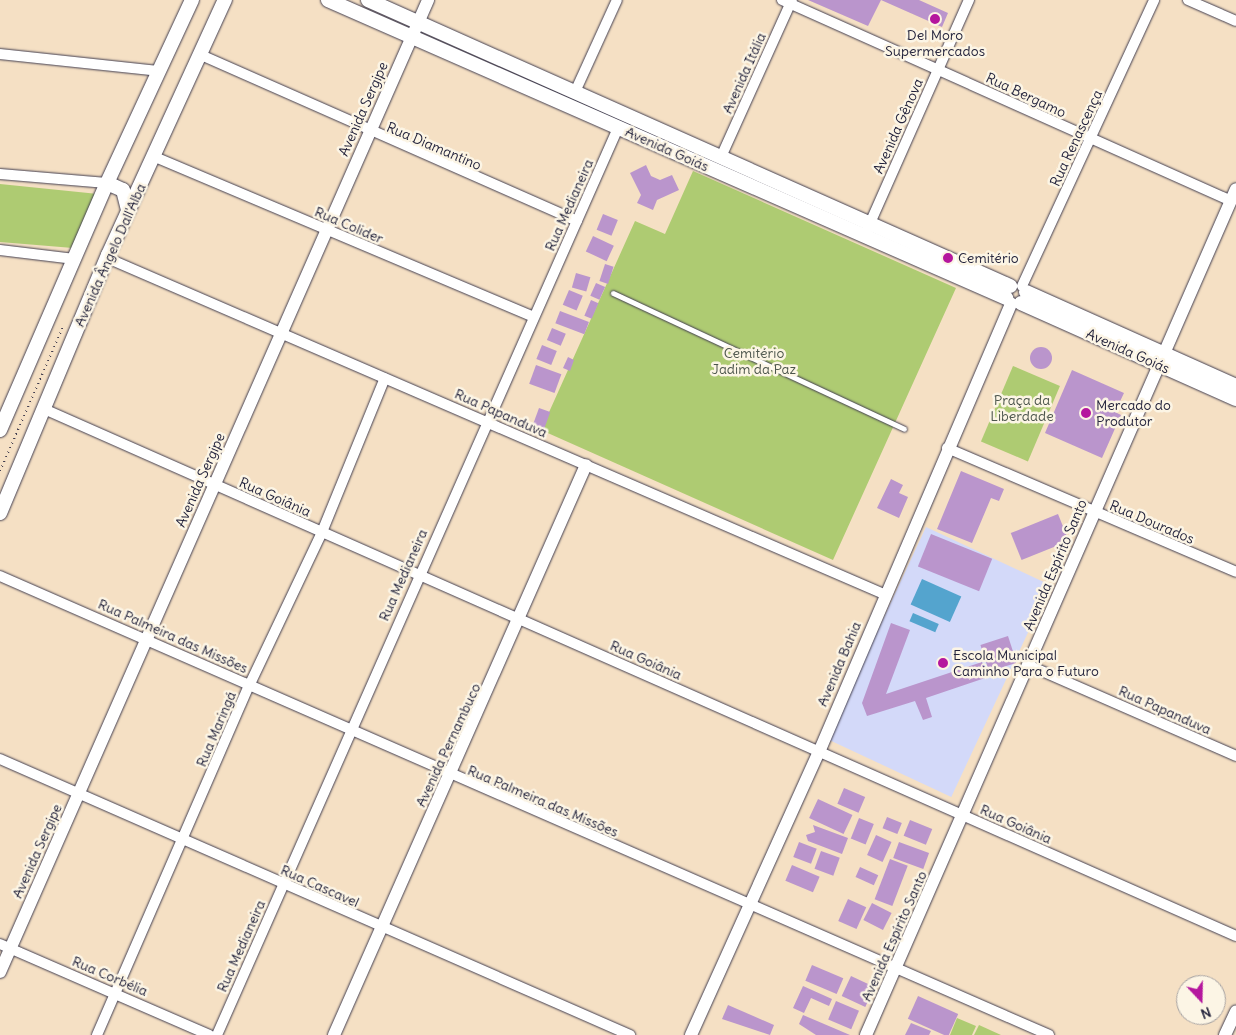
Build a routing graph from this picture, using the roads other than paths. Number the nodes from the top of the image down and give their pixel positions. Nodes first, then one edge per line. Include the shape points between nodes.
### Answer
1 (192, 0) edge
2 (225, 0) edge
3 (328, 0) edge
4 (368, 0) edge
5 (428, 0) edge
6 (617, 0) edge
7 (969, 0) edge
8 (1154, 0) edge
9 (1188, 0) edge
10 (788, 1) edge
11 (1236, 21) edge
12 (418, 22) junction
13 (411, 37) junction
14 (0, 54) edge
15 (201, 55) junction
16 (939, 70) junction
17 (160, 71) junction
18 (575, 92) junction
19 (618, 128) junction
20 (369, 133) junction
21 (1091, 140) junction
22 (155, 157) junction
23 (720, 157) junction
24 (0, 174) edge
25 (106, 183) junction
26 (1233, 195) edge
27 (128, 210) junction
28 (577, 221) junction
29 (868, 229) junction
30 (325, 230) junction
31 (0, 250) edge
32 (107, 258) junction
33 (74, 259) junction
34 (613, 293) dead end
35 (1016, 295) junction
36 (534, 317) junction
37 (281, 334) junction
38 (1160, 359) junction
39 (384, 378) junction
40 (1236, 386) edge
41 (1236, 399) edge
42 (44, 409) junction
43 (487, 420) junction
44 (904, 429) dead end
45 (0, 430) edge
46 (947, 448) junction
47 (586, 466) junction
48 (214, 485) junction
49 (0, 513) edge
50 (1093, 513) junction
51 (322, 532) junction
52 (1236, 572) edge
53 (419, 574) junction
54 (0, 576) edge
55 (884, 594) junction
56 (521, 620) junction
57 (146, 638) junction
58 (1028, 665) junction
59 (249, 686) junction
60 (348, 730) junction
61 (819, 752) junction
62 (1236, 756) edge
63 (0, 759) edge
64 (450, 776) junction
65 (79, 794) junction
66 (965, 816) junction
67 (183, 841) junction
68 (283, 884) junction
69 (749, 905) junction
70 (380, 927) junction
71 (1236, 936) edge
72 (5, 946) edge
73 (896, 967) junction
74 (0, 972) edge
75 (115, 993) junction
76 (1236, 1011) edge
77 (97, 1035) edge
78 (209, 1035) edge
79 (217, 1035) edge
80 (334, 1035) edge
81 (630, 1035) edge
82 (691, 1035) edge
83 (866, 1035) edge
84 (1049, 1035) edge
85 (1225, 1035) edge

1 - 17 main road
2 - 15 main road, Avenida Ângelo Dall'Alba
3 - 13 main road, Avenida Goiás
4 - 12 main road, Avenida Goiás
5 - 12 street, Avenida Sergipe
6 - 18 street
7 - 16 street, Avenida Gênova
8 - 21 street, Rua Renascença
9 - 11 street
10 - 16 street, Rua Bergamo
10 - 23 street, Avenida Itália
12 - 13 street, Avenida Sergipe
12 - 18 main road, Avenida Goiás
13 - 19 main road, Avenida Goiás
13 - 20 street, Avenida Sergipe
14 - 17 street
15 - 20 street, Rua Diamantino
15 - 22 main road, Avenida Ângelo Dall'Alba
16 - 21 street, Rua Bergamo
16 - 29 street, Avenida Gênova
17 - 25 main road
18 - 23 main road, Avenida Goiás
19 - 28 street, Rua Medianeira
19 - 29 main road, Avenida Goiás
20 - 28 street, Rua Diamantino
20 - 30 street, Avenida Sergipe
21 - 26 street, Rua Bergamo
21 - 35 street, Rua Renascença
22 - 27 main road, Avenida Ângelo Dall'Alba
22 - 30 street, Rua Colider
23 - 29 main road, Avenida Goiás
24 - 25 street
25 - 27 main road via 121,187
25 - 33 main road
26 - 38 street, Avenida Espírito Santo
27 - 32 main road, Avenida Ângelo Dall'Alba
28 - 36 street, Rua Medianeira
29 - 35 main road, Avenida Goiás
30 - 36 street, Rua Colider
30 - 37 street, Avenida Sergipe
31 - 33 street
32 - 37 street, Rua Papanduva
32 - 42 main road, Avenida Ângelo Dall'Alba
33 - 45 main road
34 - 44 lane
35 - 38 main road, Avenida Goiás
35 - 46 street, Avenida Bahia
36 - 43 street, Rua Medianeira
37 - 39 street, Rua Papanduva
37 - 48 street, Avenida Sergipe
38 - 40 main road, Avenida Goiás
38 - 41 main road, Avenida Goiás
38 - 50 street, Avenida Espírito Santo
39 - 43 street, Rua Papanduva
39 - 51 street, Rua Maringá
42 - 48 street, Rua Goiânia
42 - 49 main road, Avenida Ângelo Dall'Alba
43 - 47 street, Rua Papanduva
43 - 53 street, Rua Medianeira
46 - 50 street, Rua Dourados
46 - 55 street, Avenida Bahia
47 - 55 street, Rua Papanduva
47 - 56 street, Avenida Pernambuco
48 - 51 street, Rua Goiânia
48 - 57 street, Avenida Sergipe
50 - 52 street, Rua Dourados
50 - 58 street, Avenida Espírito Santo
51 - 53 street, Rua Goiânia
51 - 59 street, Rua Maringá
53 - 56 street, Rua Goiânia
53 - 60 street, Rua Medianeira
54 - 57 street, Rua Palmeira das Missões
55 - 61 street, Avenida Bahia
56 - 61 street, Rua Goiânia
56 - 64 street, Avenida Pernambuco
57 - 59 street, Rua Palmeira das Missões
57 - 65 street, Avenida Sergipe
58 - 62 street, Rua Papanduva
58 - 66 street, Avenida Espírito Santo
59 - 60 street, Rua Palmeira das Missões
59 - 67 street, Rua Maringá
60 - 64 street, Rua Palmeira das Missões
60 - 68 street, Rua Medianeira
61 - 66 street, Rua Goiânia
61 - 69 street, Avenida Bahia
63 - 65 street, Rua Cascavel
64 - 69 street, Rua Palmeira das Missões
64 - 70 street, Avenida Pernambuco
65 - 67 street, Rua Cascavel
65 - 72 street, Avenida Sergipe
66 - 71 street, Rua Goiânia
66 - 73 street, Avenida Espírito Santo
67 - 68 street, Rua Cascavel
67 - 75 street, Rua Maringá
68 - 70 street, Rua Cascavel
68 - 79 street, Rua Medianeira
69 - 73 street, Rua Palmeira das Missões
69 - 82 street, Avenida Bahia
70 - 80 street, Avenida Pernambuco
70 - 81 street, Rua Cascavel
72 - 74 street, Avenida Sergipe
72 - 75 street, Rua Corbélia
73 - 83 street, Avenida Espírito Santo
73 - 84 street, Rua Palmeira das Missões
75 - 77 street, Rua Maringá
75 - 78 street, Rua Corbélia
76 - 85 street

